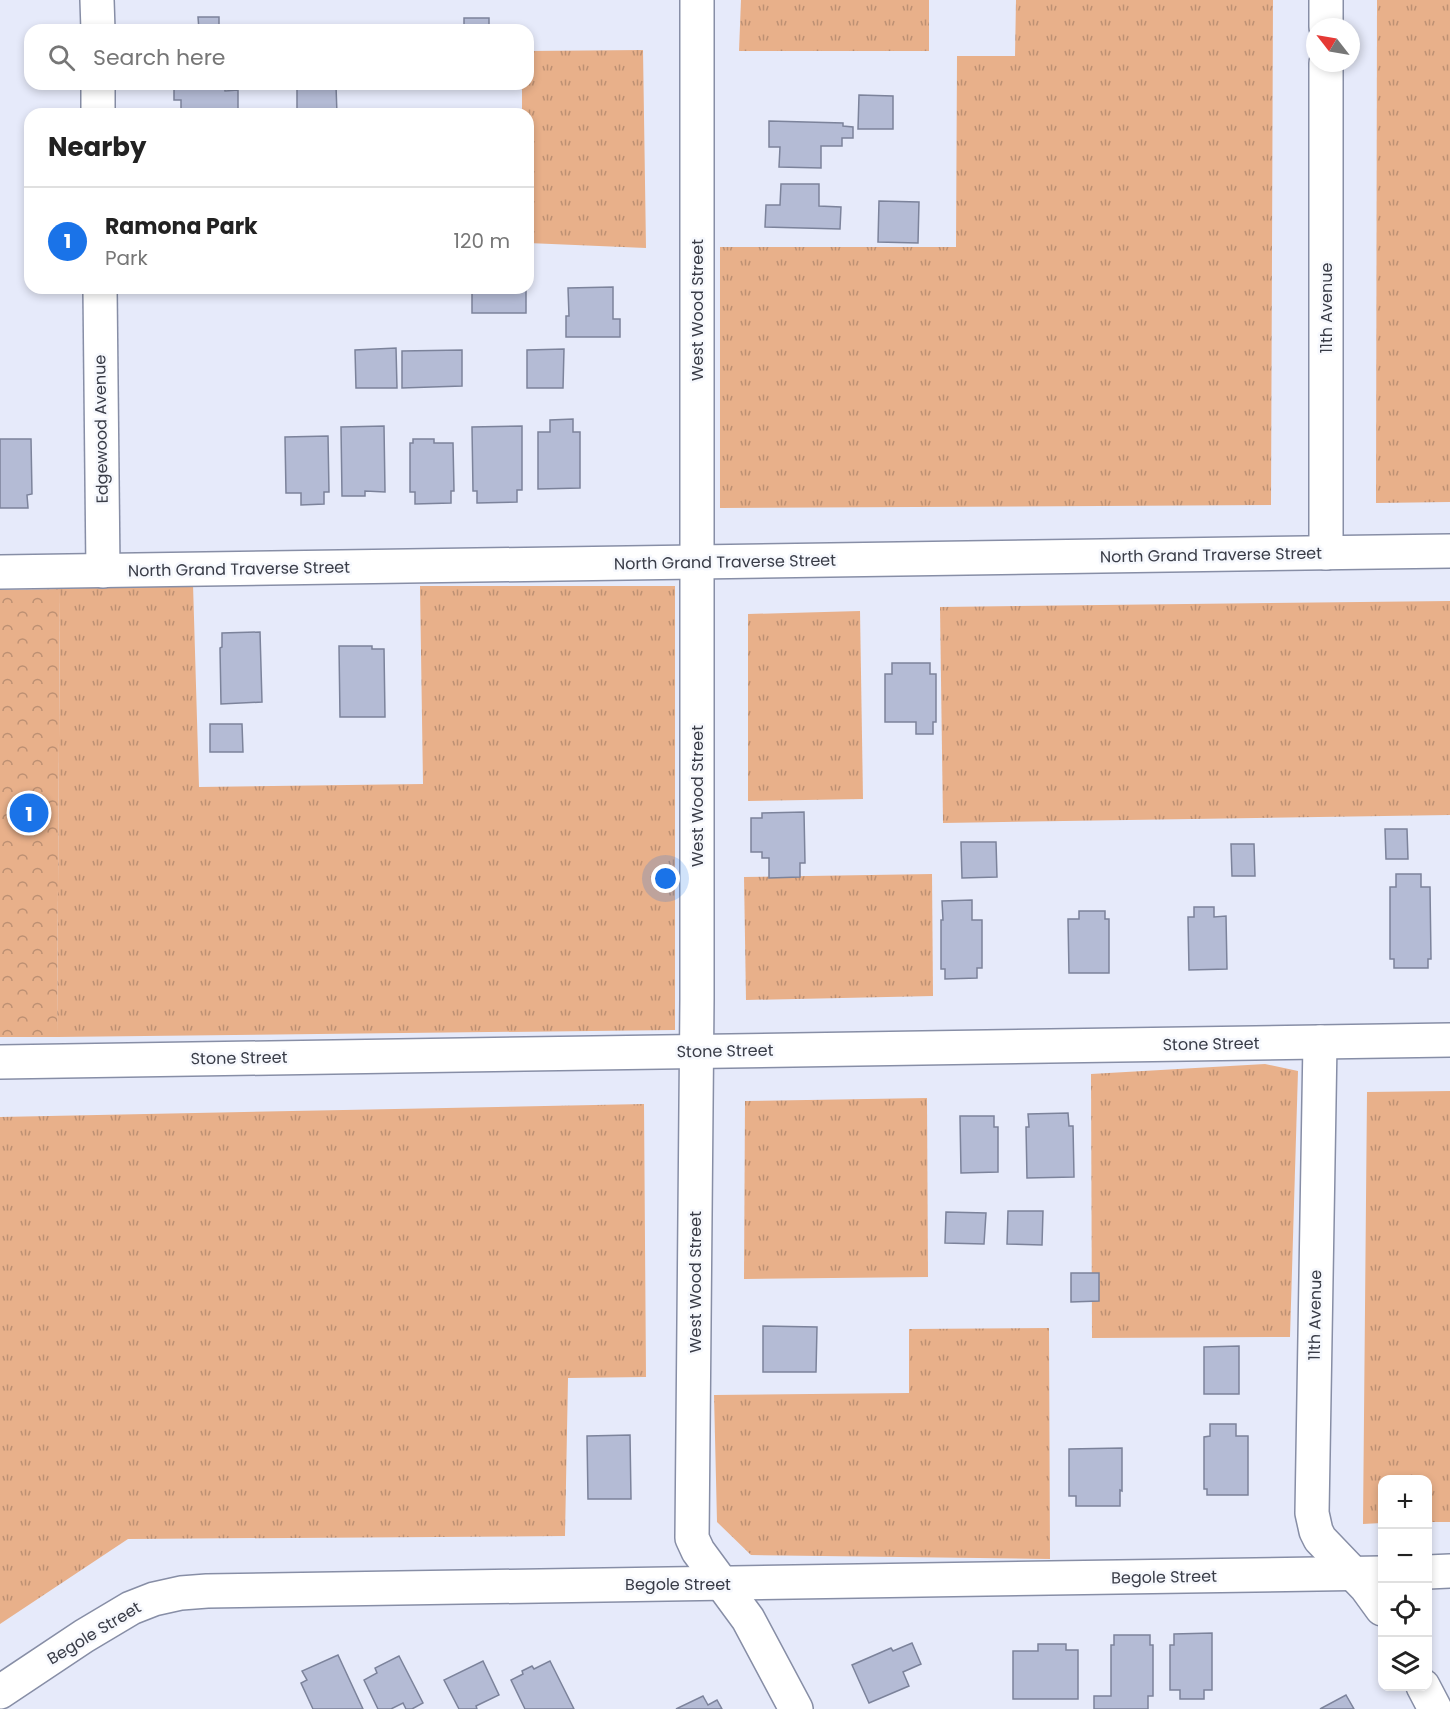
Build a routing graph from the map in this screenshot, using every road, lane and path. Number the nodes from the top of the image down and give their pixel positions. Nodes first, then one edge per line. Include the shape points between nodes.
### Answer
1 (97, 0) edge
2 (697, 0) edge
3 (1326, 0) edge
4 (1326, 18) edge
5 (98, 24) edge
6 (1326, 72) edge
7 (98, 90) edge
8 (98, 108) edge
9 (100, 294) edge
10 (1450, 551) edge
11 (1326, 553) junction
12 (697, 563) junction
13 (102, 571) junction
14 (0, 572) edge
15 (1450, 1040) edge
16 (1320, 1042) junction
17 (696, 1051) junction
18 (0, 1062) edge
19 (1450, 1571) edge
20 (1432, 1572) edge
21 (1368, 1573) edge
22 (721, 1583) junction
23 (1378, 1603) edge
24 (1426, 1691) edge
25 (0, 1692) edge
26 (796, 1709) edge
27 (1435, 1709) edge

1 - 5 street
2 - 12 street, West Wood Street
3 - 4 street
6 - 11 street, 11th Avenue
7 - 8 street
9 - 13 street, Edgewood Avenue
10 - 11 street, North Grand Traverse Street
11 - 12 street, North Grand Traverse Street
12 - 13 street, North Grand Traverse Street
12 - 17 street, West Wood Street
13 - 14 street, North Grand Traverse Street
15 - 16 street, Stone Street
16 - 17 street, Stone Street
16 - 21 street, 11th Avenue via 1312,1513 1320,1539
17 - 18 street, Stone Street
17 - 22 street, West Wood Street via 692,1538
19 - 20 street
21 - 22 street, Begole Street
21 - 23 street, 11th Avenue via 1366,1587
22 - 25 street, Begole Street via 181,1593 154,1599 114,1617
22 - 26 street, West Wood Street via 748,1619
24 - 27 street

